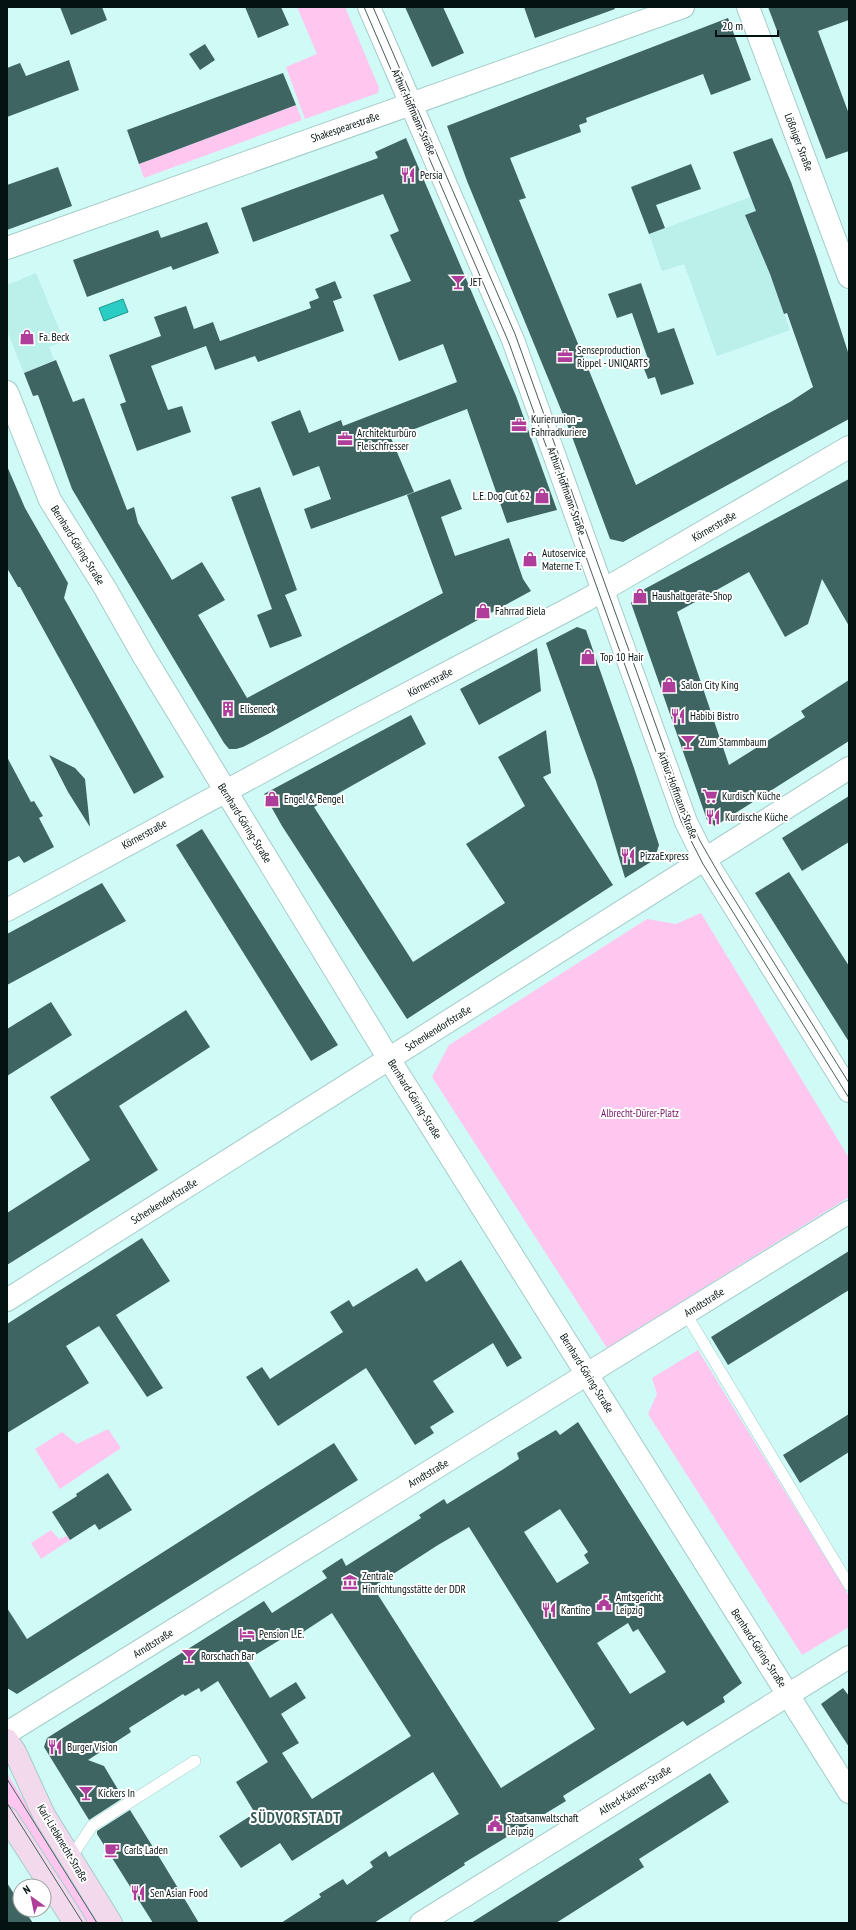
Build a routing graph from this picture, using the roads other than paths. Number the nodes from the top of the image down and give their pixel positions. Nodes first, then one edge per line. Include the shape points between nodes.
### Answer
1 (369, 7) edge
2 (683, 7) edge
3 (748, 7) edge
4 (411, 104) junction
5 (7, 248) edge
6 (845, 256) edge
7 (849, 278) edge
8 (7, 392) edge
9 (849, 447) edge
10 (603, 590) junction
11 (849, 768) edge
12 (225, 791) junction
13 (704, 858) junction
14 (9, 903) edge
15 (389, 1059) junction
16 (849, 1091) edge
17 (849, 1212) edge
18 (7, 1300) edge
19 (686, 1314) junction
20 (588, 1375) junction
21 (849, 1585) edge
22 (849, 1657) edge
23 (789, 1694) junction
24 (7, 1733) edge
25 (7, 1740) edge
26 (195, 1761) dead end
27 (849, 1792) edge
28 (7, 1818) edge
29 (69, 1855) junction
30 (75, 1923) edge
31 (111, 1923) edge
32 (421, 1923) edge

1 - 4 street, Arthur-Hoffmann-Straße
2 - 4 street, Shakespearestraße
3 - 6 street, Lößniger Straße
4 - 5 street, Shakespearestraße
4 - 10 street, Arthur-Hoffmann-Straße via 513,340
6 - 7 street, Lößniger Straße
8 - 12 street, Bernhard-Göring-Straße via 50,500
9 - 10 street, Körnerstraße
10 - 12 street, Körnerstraße
10 - 13 street, Arthur-Hoffmann-Straße via 680,807
11 - 13 street, Schenkendorfstraße
12 - 14 street, Körnerstraße
12 - 15 street, Bernhard-Göring-Straße
13 - 15 street, Schenkendorfstraße
13 - 16 street, Arthur-Hoffmann-Straße
15 - 18 street, Schenkendorfstraße
15 - 20 street, Bernhard-Göring-Straße
17 - 19 street, Arndtstraße
19 - 20 street, Arndtstraße
19 - 21 lane
20 - 23 street, Bernhard-Göring-Straße
20 - 24 street, Arndtstraße
22 - 23 street, Alfred-Kästner-Straße
23 - 27 street, Bernhard-Göring-Straße
23 - 32 street, Alfred-Kästner-Straße
25 - 29 main road, Karl-Liebknecht-Straße via 44,1815
26 - 29 lane via 92,1826 76,1850
28 - 30 main road
29 - 31 main road, Karl-Liebknecht-Straße

